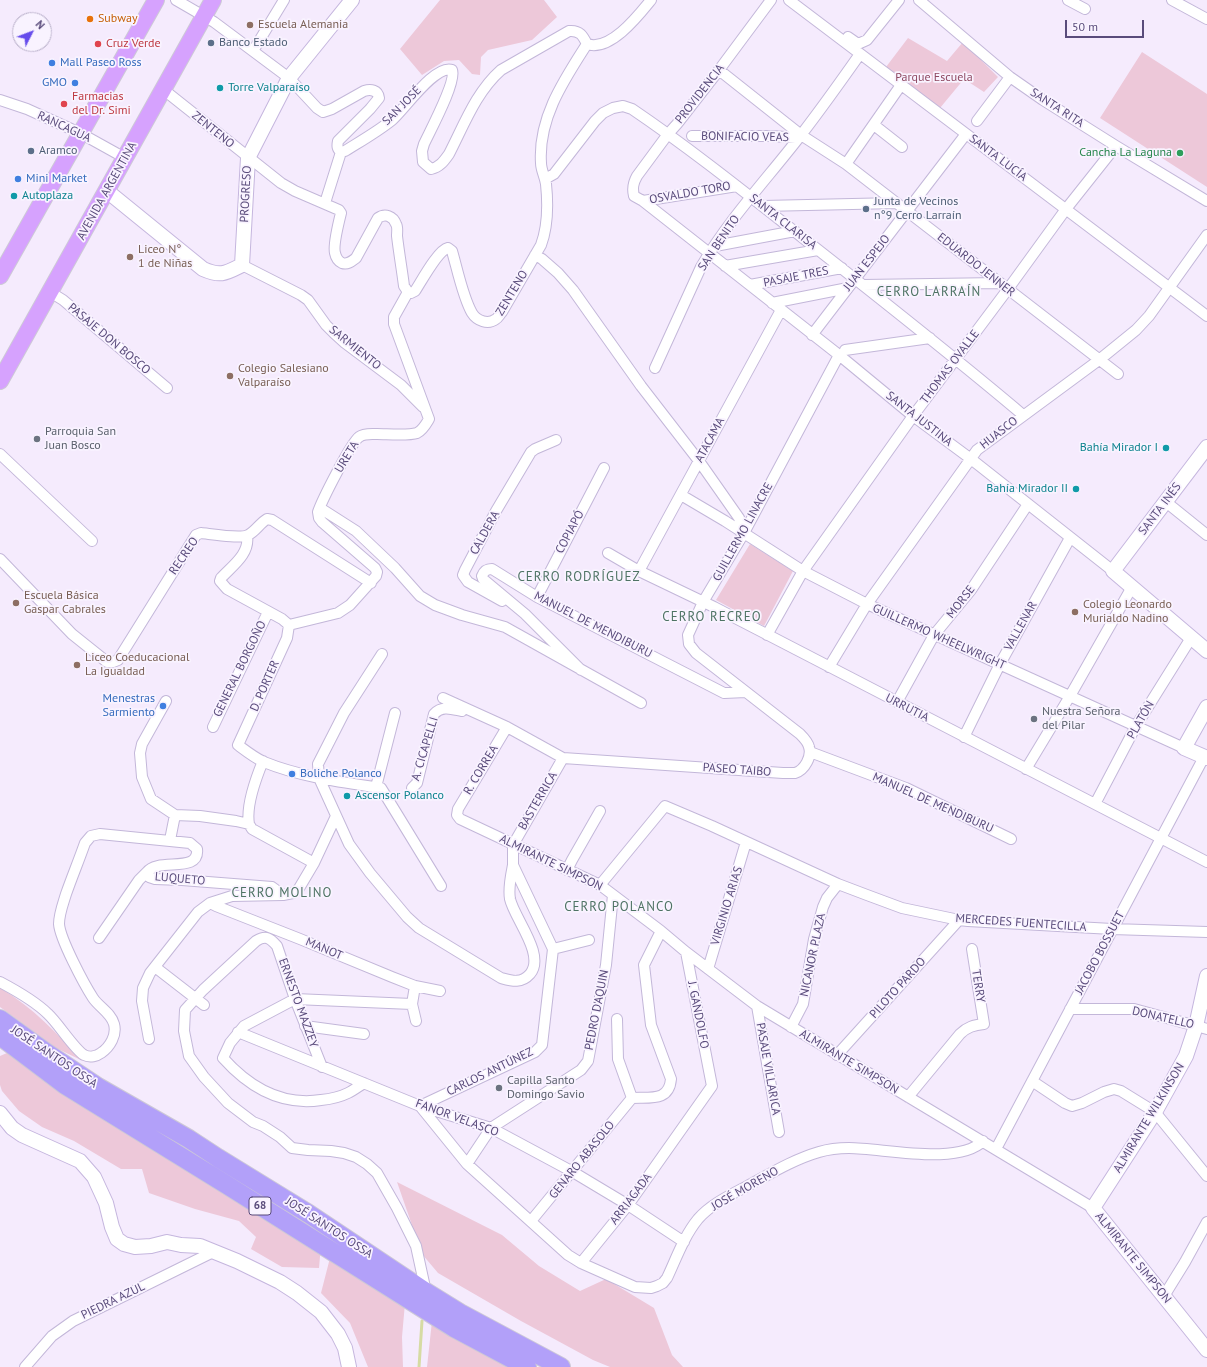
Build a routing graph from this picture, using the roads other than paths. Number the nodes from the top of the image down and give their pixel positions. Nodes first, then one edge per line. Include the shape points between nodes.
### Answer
1 (156, 0) edge
2 (176, 0) edge
3 (213, 0) edge
4 (284, 0) edge
5 (352, 0) edge
6 (651, 0) edge
7 (771, 0) edge
8 (789, 0) edge
9 (796, 0) edge
10 (899, 0) edge
11 (919, 0) edge
12 (1068, 0) edge
13 (1172, 0) edge
14 (1085, 9) dead end
15 (205, 16) junction
16 (1207, 19) edge
17 (587, 44) junction
18 (253, 51) junction
19 (860, 54) junction
20 (719, 70) junction
21 (1010, 76) junction
22 (289, 78) junction
23 (901, 85) junction
24 (164, 90) junction
25 (0, 100) edge
26 (977, 121) dead end
27 (874, 125) junction
28 (80, 133) junction
29 (668, 134) junction
30 (966, 134) junction
31 (692, 136) dead end
32 (800, 136) junction
33 (1116, 146) junction
34 (902, 147) dead end
35 (341, 152) junction
36 (125, 158) junction
37 (248, 158) junction
38 (846, 164) junction
39 (545, 179) junction
40 (737, 186) junction
41 (632, 189) joint
42 (107, 191) junction
43 (751, 196) junction
44 (1207, 200) edge
45 (643, 201) junction
46 (326, 203) junction
47 (896, 203) junction
48 (763, 206) junction
49 (1066, 209) junction
50 (907, 212) junction
51 (795, 231) junction
52 (1207, 235) edge
53 (712, 249) junction
54 (818, 250) junction
55 (535, 255) junction
56 (242, 265) junction
57 (725, 266) junction
58 (842, 268) junction
59 (0, 276) edge
60 (859, 282) junction
61 (750, 286) junction
62 (1004, 286) junction
63 (1169, 287) junction
64 (848, 288) junction
65 (50, 292) junction
66 (408, 292) junction
67 (772, 303) junction
68 (782, 310) junction
69 (1207, 316) edge
70 (812, 335) junction
71 (930, 338) junction
72 (842, 353) junction
73 (956, 358) junction
74 (1099, 360) junction
75 (655, 368) dead end
76 (1118, 374) dead end
77 (0, 381) edge
78 (167, 388) dead end
79 (426, 410) junction
80 (1023, 415) junction
81 (913, 416) junction
82 (556, 440) dead end
83 (1207, 447) edge
84 (0, 454) edge
85 (971, 459) junction
86 (699, 461) junction
87 (604, 468) dead end
88 (681, 495) junction
89 (1166, 502) junction
90 (1028, 504) junction
91 (320, 508) junction
92 (343, 514) dead end
93 (744, 533) junction
94 (1207, 535) edge
95 (247, 536) junction
96 (1070, 538) junction
97 (92, 541) dead end
98 (608, 553) dead end
99 (384, 557) junction
100 (0, 559) edge
101 (639, 571) junction
102 (803, 571) junction
103 (1113, 571) junction
104 (371, 583) junction
105 (1132, 587) junction
106 (536, 596) junction
107 (703, 602) junction
108 (866, 604) junction
109 (268, 612) junction
110 (525, 614) junction
111 (308, 620) junction
112 (321, 623) dead end
113 (290, 625) junction
114 (767, 635) junction
115 (934, 635) junction
116 (1191, 638) junction
117 (1207, 651) edge
118 (382, 654) dead end
119 (1000, 664) junction
120 (829, 667) junction
121 (581, 670) junction
122 (746, 692) junction
123 (1070, 696) junction
124 (443, 698) dead end
125 (166, 701) dead end
126 (897, 702) junction
127 (641, 703) dead end
128 (1207, 707) edge
129 (395, 713) dead end
130 (480, 714) junction
131 (1136, 726) junction
132 (213, 727) dead end
133 (507, 727) junction
134 (964, 737) junction
135 (1184, 748) junction
136 (810, 752) junction
137 (1205, 757) edge
138 (563, 758) junction
139 (263, 761) junction
140 (1026, 769) junction
141 (319, 778) junction
142 (379, 788) junction
143 (412, 788) dead end
144 (1095, 804) junction
145 (600, 811) dead end
146 (175, 815) junction
147 (457, 815) joint
148 (336, 816) junction
149 (249, 824) junction
150 (1161, 838) junction
151 (1011, 839) dead end
152 (170, 840) junction
153 (746, 842) junction
154 (513, 845) junction
155 (1207, 862) edge
156 (314, 863) junction
157 (513, 864) junction
158 (568, 870) junction
159 (147, 872) junction
160 (838, 884) junction
161 (600, 885) junction
162 (440, 886) dead end
163 (283, 895) junction
164 (613, 895) junction
165 (210, 903) junction
166 (959, 920) junction
167 (1112, 929) junction
168 (661, 931) junction
169 (1207, 932) edge
170 (290, 935) junction
171 (99, 938) dead end
172 (589, 940) dead end
173 (272, 941) junction
174 (553, 949) junction
175 (972, 949) dead end
176 (686, 952) junction
177 (155, 967) junction
178 (708, 969) junction
179 (1207, 976) edge
180 (0, 982) edge
181 (415, 986) junction
182 (440, 991) dead end
183 (195, 998) junction
184 (295, 999) junction
185 (412, 1004) junction
186 (204, 1005) dead end
187 (757, 1006) junction
188 (1070, 1009) junction
189 (0, 1019) edge
190 (617, 1019) dead end
191 (416, 1020) dead end
192 (305, 1026) junction
193 (791, 1027) junction
194 (1201, 1027) edge
195 (238, 1032) junction
196 (364, 1034) dead end
197 (0, 1036) edge
198 (149, 1039) dead end
199 (837, 1055) junction
200 (322, 1067) junction
201 (711, 1078) joint
202 (1032, 1081) junction
203 (364, 1083) junction
204 (908, 1097) junction
205 (632, 1098) junction
206 (420, 1106) junction
207 (1155, 1112) junction
208 (0, 1113) edge
209 (491, 1128) junction
210 (779, 1132) dead end
211 (983, 1141) junction
212 (996, 1149) junction
213 (467, 1164) junction
214 (573, 1172) junction
215 (1207, 1176) edge
216 (628, 1205) junction
217 (1093, 1208) junction
218 (531, 1221) junction
219 (1207, 1222) edge
220 (684, 1242) junction
221 (213, 1252) junction
222 (581, 1263) junction
223 (426, 1292) junction
224 (1164, 1296) junction
225 (1207, 1350) edge
226 (25, 1367) edge
227 (349, 1367) edge
228 (527, 1367) edge
229 (561, 1367) edge

1 - 28 main road
2 - 15 street, SAN JOSÉ
3 - 15 main road, AVENIDA ARGENTINA
4 - 18 street
5 - 22 street, PROGRESO
6 - 17 street via 620,34 599,45
7 - 20 street, PROVIDENCIA
8 - 19 street, SANTA LUCÍA
9 - 10 street via 858,44 867,40
11 - 21 street, SANTA RITA
12 - 14 street
13 - 16 street
15 - 18 street, SAN JOSÉ
15 - 24 main road, AVENIDA ARGENTINA
17 - 35 street, SAN JOSÉ via 578,32 569,31 501,70 483,89 449,154 437,168 427,166 422,158 422,151 450,89 453,72 450,69 439,72 418,89 393,119
17 - 39 street via 561,85 543,131 540,150
18 - 22 street, SAN JOSÉ
19 - 23 street, SANTA LUCÍA
19 - 32 street, SAN BENITO
20 - 29 street, PROVIDENCIA
20 - 32 street, EDUARDO JENNER
21 - 26 street
21 - 33 street, SANTA RITA
22 - 35 street, SAN JOSÉ via 323,112 368,90 378,94 379,98 370,109 338,141 338,150
22 - 37 street, PROGRESO
23 - 27 street
23 - 30 street, SANTA LUCÍA
24 - 36 main road, AVENIDA ARGENTINA
24 - 37 street, ZENTENO
25 - 28 street, RANCAGUA
27 - 34 street
27 - 38 street
28 - 36 street, RANCAGUA
28 - 59 main road
29 - 39 street, SANTA CLARISA via 632,109 623,106 613,108 595,121 554,174
29 - 40 street, SANTA CLARISA
29 - 41 street, PROVIDENCIA via 634,182
30 - 49 street, SANTA LUCÍA
30 - 50 street, JUAN ESPEJO
31 - 32 street, BONIFACIO VEAS
32 - 38 street, EDUARDO JENNER
32 - 43 street, SAN BENITO
33 - 44 street, SANTA RITA
33 - 49 street, THOMAS OVALLE
35 - 46 street
36 - 42 main road, AVENIDA ARGENTINA
37 - 46 street, ZENTENO via 295,192
37 - 56 street, PROGRESO
38 - 47 street, EDUARDO JENNER
39 - 55 street via 547,210 544,236
40 - 43 street, SANTA CLARISA
40 - 45 street, OSVALDO TORO
41 - 45 street, SANTA JUSTINA via 634,196
42 - 56 street via 203,269 213,274 224,274
42 - 65 main road, AVENIDA ARGENTINA
43 - 48 street, SANTA CLARISA
43 - 53 street, SAN BENITO
45 - 53 street, SANTA JUSTINA
46 - 66 street, ZENTENO via 341,213 334,252 337,259 346,264 356,258 378,218 391,217 397,224 404,286
47 - 48 street
47 - 50 street, EDUARDO JENNER
48 - 51 street, SANTA CLARISA
49 - 62 street, THOMAS OVALLE
49 - 63 street, SANTA LUCÍA
50 - 60 street, JUAN ESPEJO
50 - 62 street, EDUARDO JENNER
51 - 53 street
51 - 54 street, SANTA CLARISA
52 - 63 street, HUASCO
53 - 57 street, SANTA JUSTINA
53 - 75 street, SAN BENITO via 701,267
54 - 57 street
54 - 58 street, SANTA CLARISA
55 - 66 street, ZENTENO via 496,320 487,322 473,314 452,251 448,248 439,254 415,291
55 - 86 street via 558,273 573,290 641,386
56 - 79 street, SARMIENTO via 308,300 334,333 401,385
57 - 61 street, SANTA JUSTINA
58 - 60 street, SANTA CLARISA
58 - 61 street, PASAJE TRES
60 - 62 street
60 - 64 street, JUAN ESPEJO
60 - 71 street, SANTA CLARISA
61 - 67 street, SANTA JUSTINA
62 - 73 street, THOMAS OVALLE
62 - 74 street, EDUARDO JENNER
63 - 69 street, SANTA LUCÍA
63 - 74 street, HUASCO via 1136,330
64 - 67 street
64 - 70 street, JUAN ESPEJO
65 - 77 main road, AVENIDA ARGENTINA
65 - 78 street, PASAJE DON BOSCO via 63,300
66 - 79 street, URETA via 394,317 394,324
67 - 68 street, SANTA JUSTINA
68 - 70 street, SANTA JUSTINA
68 - 86 street, ATACAMA
70 - 72 street, SANTA JUSTINA
71 - 72 street
71 - 73 street, SANTA CLARISA
72 - 81 street, SANTA JUSTINA
72 - 93 street, GUILLERMO LINACRE
73 - 80 street, SANTA CLARISA
73 - 81 street, THOMAS OVALLE
74 - 76 street, EDUARDO JENNER
74 - 80 street, HUASCO
79 - 91 street, URETA via 429,419 425,427 417,433 358,437
80 - 85 street, HUASCO via 977,450
81 - 85 street, SANTA JUSTINA
81 - 102 street, THOMAS OVALLE
82 - 110 street, CALDERA via 531,452 463,574 468,582
83 - 89 street, SANTA INÉS
84 - 97 street
85 - 90 street, SANTA JUSTINA
85 - 108 street, HUASCO
86 - 88 street, ATACAMA
86 - 93 street via 739,518
87 - 106 street, COPIAPÓ
88 - 93 street, GUILLERMO WHEELWRIGHT
88 - 101 street, ATACAMA
89 - 94 street
89 - 103 street, SANTA INÉS
90 - 96 street, SANTA JUSTINA
90 - 115 street, MORSE via 971,590
91 - 99 street, MANUEL DE MENDIBURU via 356,532
91 - 104 street via 318,512 322,522 375,568 376,576
92 - 99 street, MANUEL DE MENDIBURU
93 - 102 street, GUILLERMO WHEELWRIGHT
93 - 107 street, GUILLERMO LINACRE
95 - 100 street, RECREO via 201,533 196,535 118,660 113,662 107,662 72,634
95 - 104 street via 267,519 272,520
95 - 109 street via 245,552 220,581 227,589
96 - 103 street, SANTA JUSTINA
96 - 119 street, VALLENAR
98 - 101 street, URRUTIA
99 - 121 street, MANUEL DE MENDIBURU via 420,596 434,605 505,627
101 - 107 street, URRUTIA
102 - 108 street, GUILLERMO WHEELWRIGHT
102 - 114 street, THOMAS OVALLE
103 - 105 street, SANTA JUSTINA
104 - 111 street via 350,605 338,613
105 - 116 street, SANTA JUSTINA
105 - 123 street
106 - 110 street, MANUEL DE MENDIBURU via 492,569 484,571 483,579
106 - 122 street, MANUEL DE MENDIBURU via 724,693
107 - 114 street, URRUTIA
107 - 122 street, GUILLERMO LINACRE via 688,635 689,644 696,653
108 - 115 street, GUILLERMO WHEELWRIGHT
108 - 120 street, HUASCO
109 - 113 street
109 - 132 street, GENERAL BORGOÑO
110 - 121 street, MANUEL DE MENDIBURU
111 - 112 street
111 - 113 street
113 - 139 street, D. PORTER via 287,638 238,745
114 - 120 street, URRUTIA
115 - 119 street, GUILLERMO WHEELWRIGHT
115 - 126 street, MORSE
116 - 117 street, SANTA JUSTINA
116 - 131 street, PLATÓN
118 - 141 street via 344,713 324,751 318,764
119 - 123 street, GUILLERMO WHEELWRIGHT
119 - 134 street, VALLENAR
120 - 126 street, URRUTIA
121 - 127 street, MANUEL DE MENDIBURU
122 - 136 street via 800,734 810,747
123 - 131 street, GUILLERMO WHEELWRIGHT
123 - 140 street
124 - 130 street
125 - 146 street via 142,744 140,753 142,777 151,799
126 - 134 street, URRUTIA
128 - 135 street
129 - 142 street
130 - 133 street
130 - 143 street, A. CICAPELLI via 445,707 438,710 433,718 417,783
131 - 135 street, GUILLERMO WHEELWRIGHT
131 - 144 street, PLATÓN
133 - 138 street
133 - 147 street, R. CORREA via 458,809
134 - 140 street, URRUTIA
135 - 137 street, GUILLERMO WHEELWRIGHT
136 - 138 street, PASEO TAIBO via 804,766 795,773
136 - 151 street, MANUEL DE MENDIBURU via 906,788
137 - 150 street, JACOBO BOSSUET
138 - 154 street, BASTERRICA
139 - 141 street
139 - 149 street via 253,789
140 - 144 street, URRUTIA
141 - 142 street
141 - 148 street
142 - 162 street
144 - 150 street, URRUTIA
145 - 158 street
146 - 149 street via 200,816
146 - 152 street
147 - 154 street, ALMIRANTE SIMPSON via 460,819
148 - 156 street
148 - 157 street via 358,858 407,918 501,978 521,981 531,972 534,954 510,898
149 - 156 street via 252,829
150 - 155 street, URRUTIA
150 - 167 street, JACOBO BOSSUET
152 - 159 street, LUQUETO via 195,846 198,855 195,860 155,866
152 - 180 street via 100,834 91,836 85,843 61,911 59,924 67,949 93,998 114,1023 114,1034 110,1044 102,1052 96,1056 85,1055 48,1013
153 - 160 street, MERCEDES FUENTECILLA
153 - 161 street, MERCEDES FUENTECILLA via 665,806
153 - 178 street, VIRGINIO ARIAS
154 - 157 street
154 - 158 street, ALMIRANTE SIMPSON
156 - 163 street via 298,890
157 - 174 street
158 - 161 street, ALMIRANTE SIMPSON
159 - 163 street, LUQUETO via 149,877 155,879 272,887
159 - 171 street
160 - 166 street, MERCEDES FUENTECILLA via 902,908
160 - 193 street, NICANOR PLAZA via 823,907 814,939 803,1004
161 - 164 street, ALMIRANTE SIMPSON
163 - 165 street via 232,896
164 - 168 street, ALMIRANTE SIMPSON
164 - 209 street, PEDRO D'AQUIN via 606,965 588,1061 581,1070
165 - 170 street, MANOT
165 - 177 street via 198,912
166 - 167 street, MERCEDES FUENTECILLA
166 - 199 street, PILOTO PARDO
167 - 169 street, MERCEDES FUENTECILLA
167 - 188 street, JACOBO BOSSUET
168 - 176 street, ALMIRANTE SIMPSON
168 - 205 street via 644,965 651,1025 671,1085 668,1092 663,1095
170 - 173 street
170 - 181 street, MANOT
172 - 174 street
173 - 183 street via 262,937 256,940
173 - 184 street, ERNESTO MAZZEY via 277,946
174 - 206 street, CARLOS ANTÚNEZ via 542,1045 535,1052
175 - 204 street, TERRY via 984,1024 966,1028
176 - 178 street, ALMIRANTE SIMPSON
176 - 201 street, J. GANDOLFO
177 - 183 street
177 - 198 street via 143,988 143,1012
178 - 187 street, ALMIRANTE SIMPSON
179 - 194 street, ALMIRANTE WILKINSON
181 - 182 street, MANOT
181 - 185 street
183 - 186 street
183 - 223 street via 185,1010 184,1031 189,1056 204,1077 228,1103 253,1122 280,1137 292,1148 344,1153 356,1157 377,1173 416,1246
184 - 185 street
184 - 192 street, ERNESTO MAZZEY
184 - 195 street via 244,1026
185 - 191 street
187 - 193 street, ALMIRANTE SIMPSON
187 - 210 street, PASAJE VILLARICA
188 - 194 street, DONATELLO via 1134,1009
188 - 202 street, JACOBO BOSSUET
189 - 223 highway, JOSÉ SANTOS OSSA / 68 via 98,1087 309,1214
190 - 205 street via 618,1059
192 - 196 street
192 - 200 street, ERNESTO MAZZEY
193 - 199 street, ALMIRANTE SIMPSON
194 - 207 street, ALMIRANTE WILKINSON
195 - 200 street, FANOR VELASCO
195 - 203 street via 223,1058 236,1071 275,1097 305,1102 333,1098 348,1093
197 - 228 highway, JOSÉ SANTOS OSSA / 68 via 65,1085 454,1328
199 - 204 street, ALMIRANTE SIMPSON
200 - 203 street, FANOR VELASCO
201 - 216 street, ARRIAGADA via 712,1086
202 - 207 street via 1072,1106 1114,1089 1122,1091
202 - 212 street, JACOBO BOSSUET
203 - 206 street, FANOR VELASCO
204 - 211 street, ALMIRANTE SIMPSON
205 - 214 street, GENARO ABASOLO
206 - 209 street, FANOR VELASCO
206 - 213 street, JOSÉ MORENO
207 - 215 street
207 - 217 street, ALMIRANTE WILKINSON
208 - 221 street via 12,1128 22,1135 80,1161 94,1177 106,1202 112,1227 117,1238 124,1244 135,1247 167,1242 200,1246
209 - 213 street, PEDRO D'AQUIN
209 - 214 street, FANOR VELASCO
211 - 212 street, ALMIRANTE SIMPSON
211 - 220 street, JOSÉ MORENO via 973,1149 955,1154 937,1155 850,1148 833,1149 799,1159 722,1200 698,1219
212 - 217 street, ALMIRANTE SIMPSON
213 - 218 street, JOSÉ MORENO
214 - 216 street, FANOR VELASCO
214 - 218 street, GENARO ABASOLO
216 - 220 street, FANOR VELASCO
216 - 222 street, ARRIAGADA
217 - 224 street, ALMIRANTE SIMPSON
218 - 222 street, JOSÉ MORENO via 568,1255
219 - 224 street
220 - 222 street, JOSÉ MORENO via 667,1278 663,1283 651,1288 635,1287
221 - 226 street, PIEDRA AZUL via 73,1321 52,1336
221 - 227 street via 238,1261 280,1282 321,1312 338,1334 345,1348
223 - 229 highway, JOSÉ SANTOS OSSA / 68
224 - 225 street, ALMIRANTE SIMPSON

